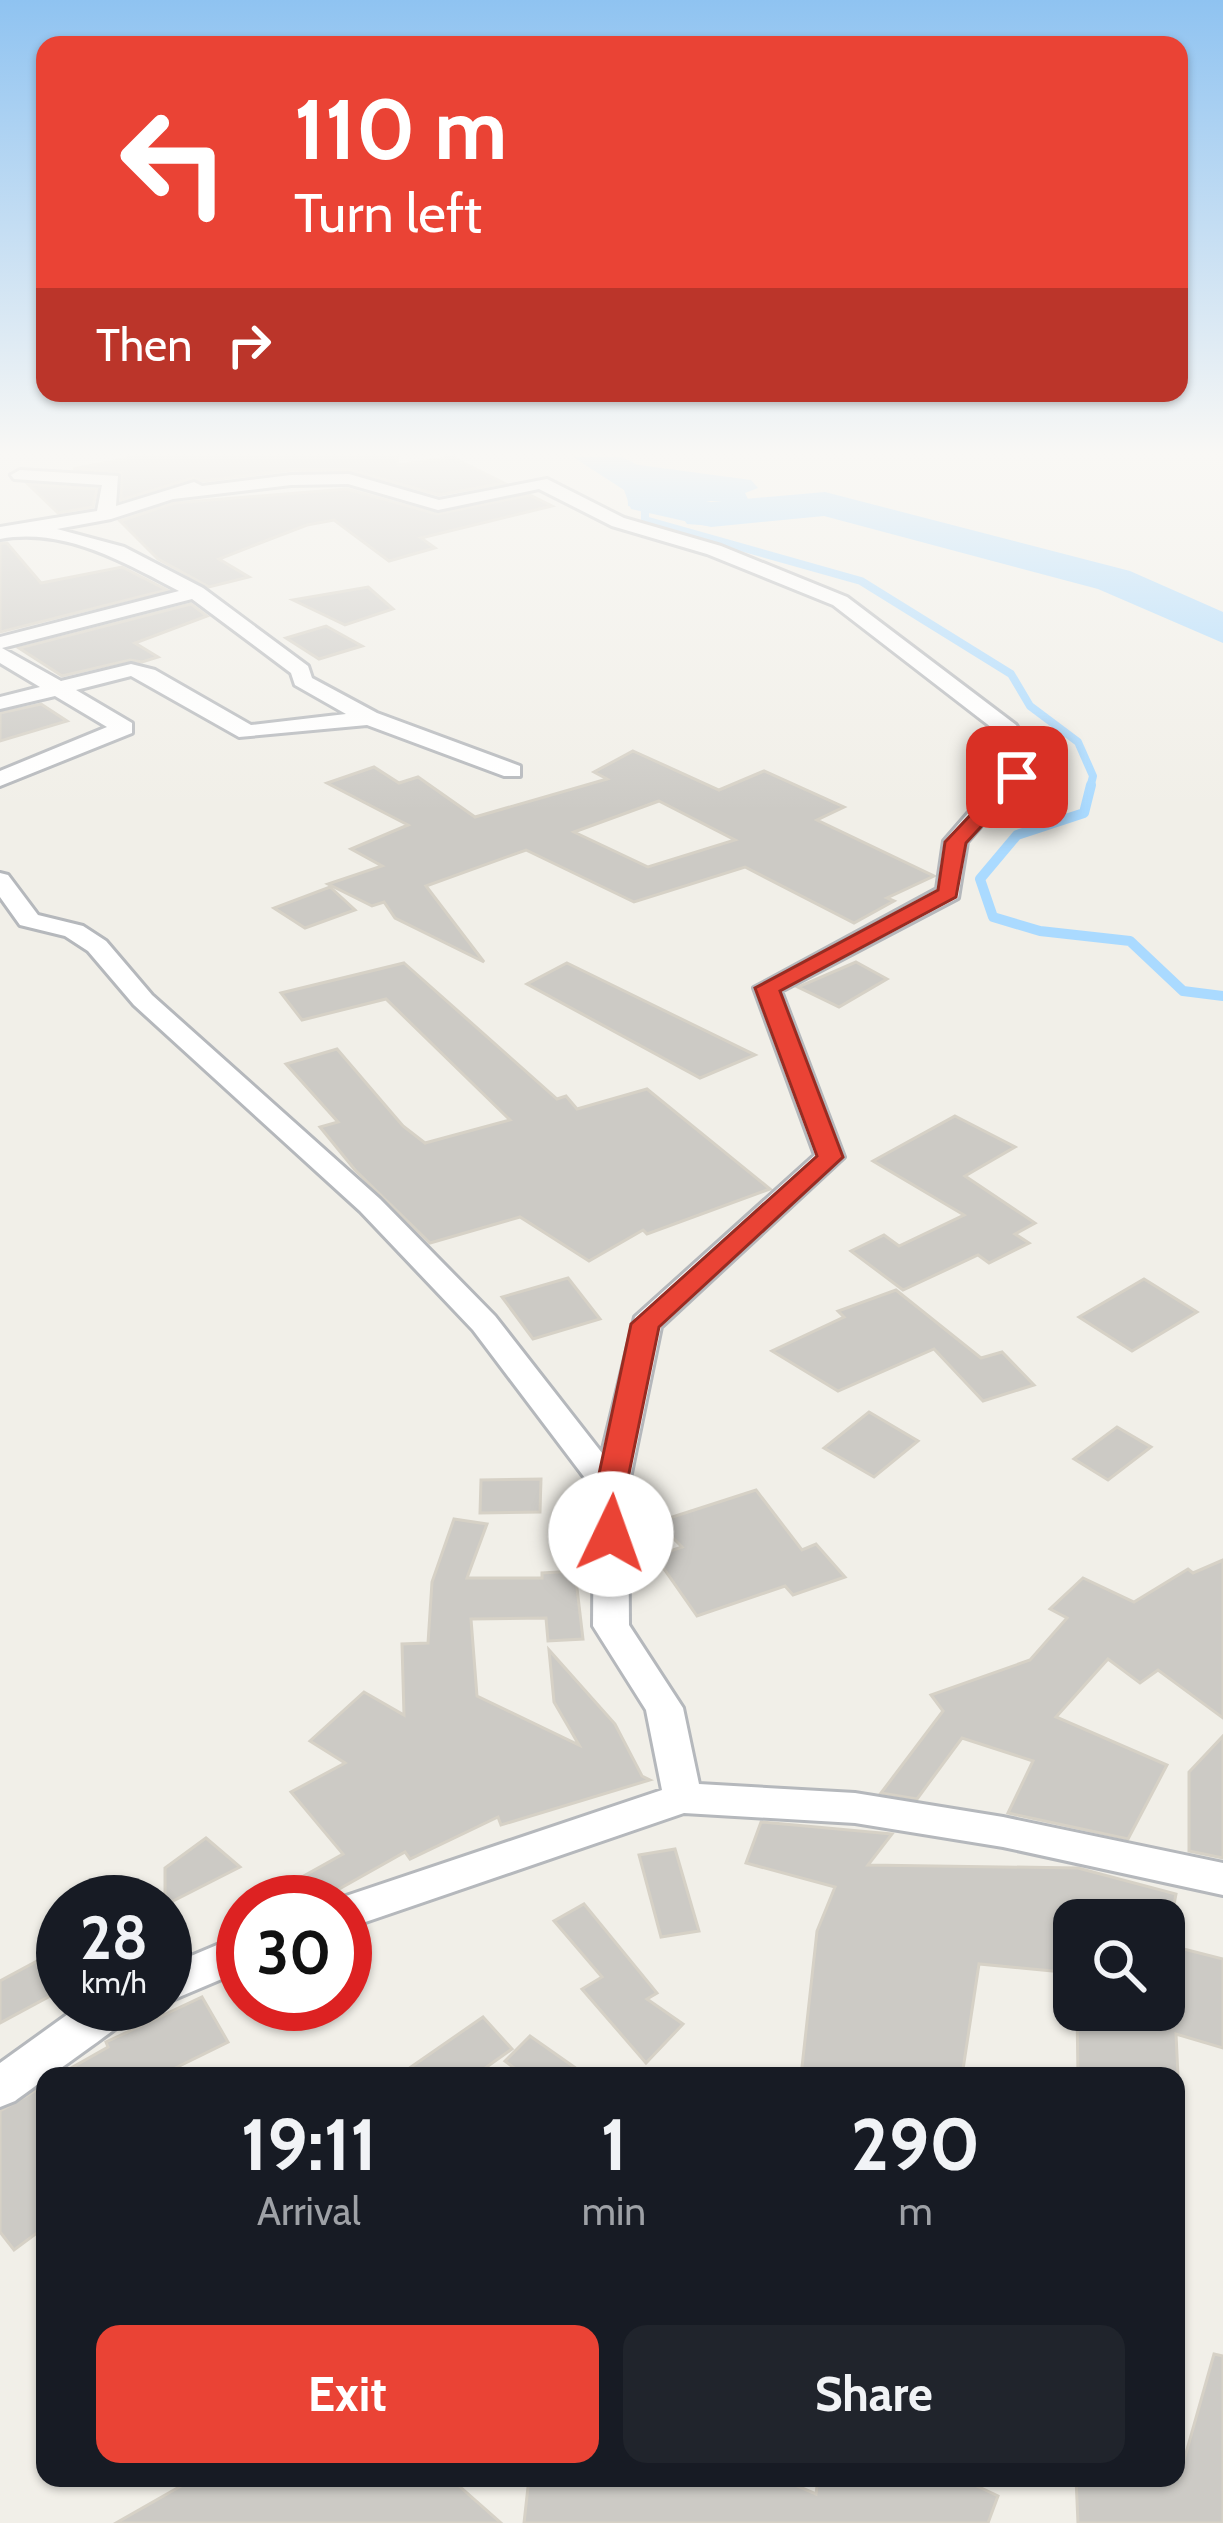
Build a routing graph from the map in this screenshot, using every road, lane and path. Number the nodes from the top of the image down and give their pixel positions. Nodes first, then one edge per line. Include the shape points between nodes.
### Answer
1 (163, 575) edge
2 (775, 575) edge
3 (196, 592) junction
4 (0, 643) edge
5 (0, 654) edge
6 (50, 689) junction
7 (0, 703) edge
8 (369, 718) junction
9 (512, 771) dead end
10 (0, 779) edge
11 (0, 880) edge
12 (611, 1488) junction
13 (683, 1798) junction
14 (1223, 1879) edge
15 (372, 1904) edge
16 (74, 2031) edge
17 (0, 2088) edge

1 - 3 street
2 - 12 street via 840,601 1021,746 1026,760 956,842 949,893 767,988 830,1157 646,1324
3 - 4 street
3 - 8 street via 301,670 302,682
5 - 6 street
6 - 7 street
6 - 8 street via 140,671 247,732
6 - 10 street via 124,728
8 - 9 street
11 - 12 street via 28,920 97,946 143,1000 370,1205 484,1323
12 - 13 street via 611,1626 664,1708
13 - 14 street via 855,1808
13 - 15 street
16 - 17 street

